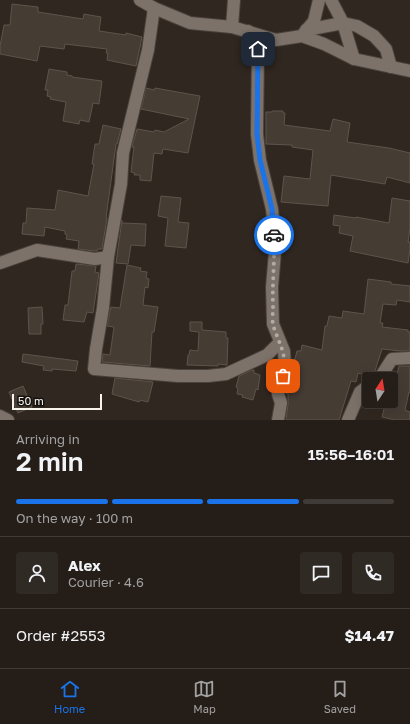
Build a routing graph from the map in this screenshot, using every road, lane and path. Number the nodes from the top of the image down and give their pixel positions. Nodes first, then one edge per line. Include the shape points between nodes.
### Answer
1 (140, 0) edge
2 (234, 0) edge
3 (319, 0) edge
4 (331, 0) edge
5 (154, 8) junction
6 (343, 23) junction
7 (232, 27) junction
8 (248, 31) junction
9 (304, 33) junction
10 (276, 40) junction
11 (258, 49) junction
12 (354, 59) junction
13 (391, 68) junction
14 (410, 71) edge
15 (108, 257) junction
16 (0, 263) edge
17 (280, 342) junction
18 (410, 358) edge
19 (384, 372) edge
20 (362, 390) edge
21 (0, 416) edge
22 (8, 420) edge
23 (278, 420) edge
24 (348, 420) edge

1 - 5 street
2 - 7 street
3 - 9 street via 314,20
4 - 6 street
5 - 7 street via 190,23
5 - 15 street via 148,50 123,153 121,184
6 - 9 street
6 - 12 street
6 - 13 street via 357,26 374,36 386,49
7 - 8 street
8 - 10 street
8 - 11 street
9 - 10 street
9 - 12 street
10 - 11 street
11 - 17 street via 257,134 260,160 272,209 275,252 272,287 273,324
12 - 13 street
13 - 14 street
15 - 16 street via 95,259 36,250
15 - 17 street via 94,369 178,376 226,374 267,355
17 - 23 street via 284,351 285,366 278,394 281,403
18 - 19 street via 392,359
20 - 24 street
21 - 22 street

